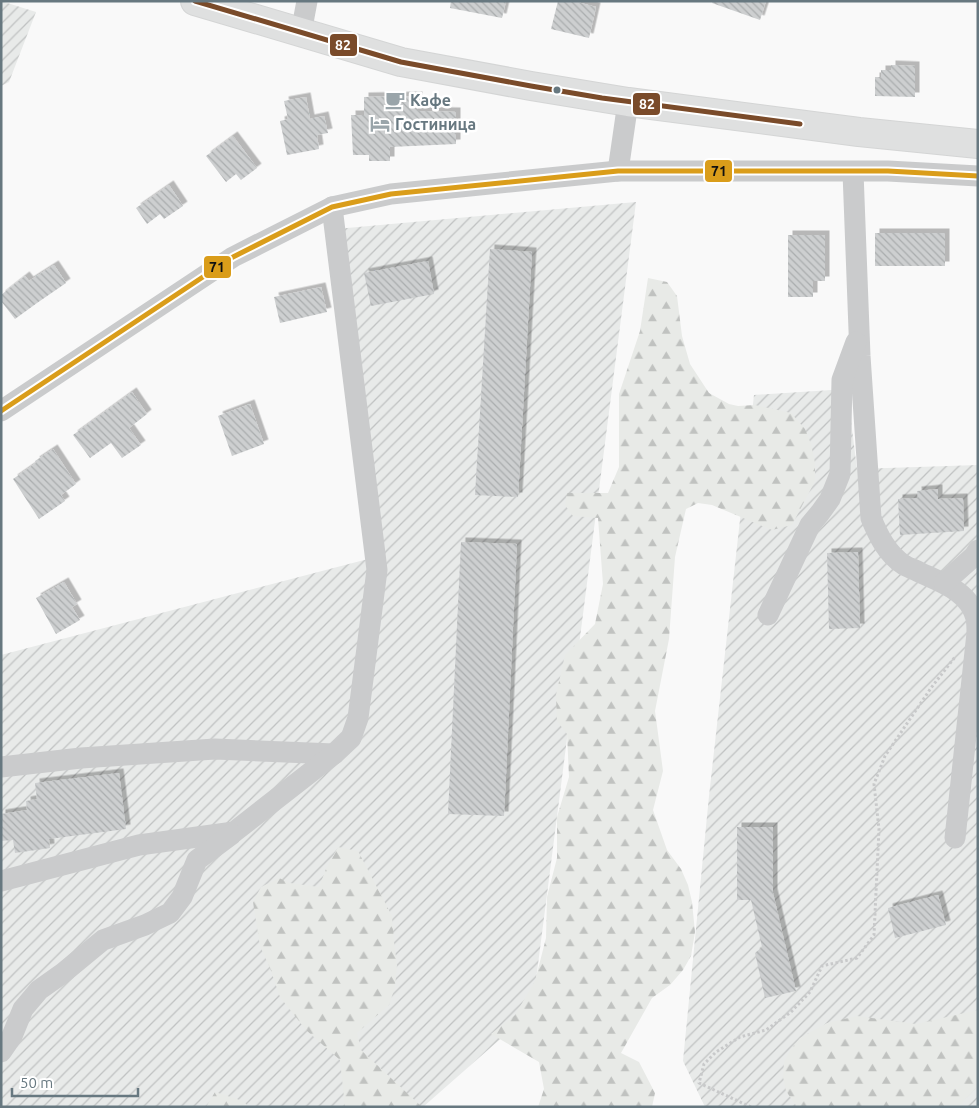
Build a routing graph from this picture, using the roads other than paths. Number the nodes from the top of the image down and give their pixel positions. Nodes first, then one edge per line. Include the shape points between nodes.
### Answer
1 (195, 1) edge
2 (307, 1) edge
3 (300, 33) junction
4 (628, 102) junction
5 (978, 144) edge
6 (618, 171) junction
7 (853, 172) junction
8 (978, 176) edge
9 (332, 206) junction
10 (859, 332) junction
11 (3, 409) edge
12 (978, 550) edge
13 (944, 583) junction
14 (768, 615) dead end
15 (977, 633) edge
16 (334, 754) junction
17 (1, 767) edge
18 (234, 832) junction
19 (955, 838) dead end
20 (1, 881) edge
21 (1, 1052) edge

1 - 3 highway
2 - 3 street
3 - 4 highway via 401,62
4 - 5 highway
4 - 6 street
6 - 7 street
6 - 9 street via 391,194
7 - 8 street
7 - 10 street
9 - 11 street via 233,258
9 - 16 street via 377,570 358,718 351,738
10 - 13 street via 871,518 888,551 904,565
10 - 14 street via 842,380 840,474 830,499 810,525
12 - 13 street
13 - 15 street via 960,593 971,606
15 - 19 street
16 - 17 street via 215,750 81,758
16 - 18 street
18 - 20 street via 139,845
18 - 21 street via 197,860 182,897 170,913 103,940 39,990 24,1009

